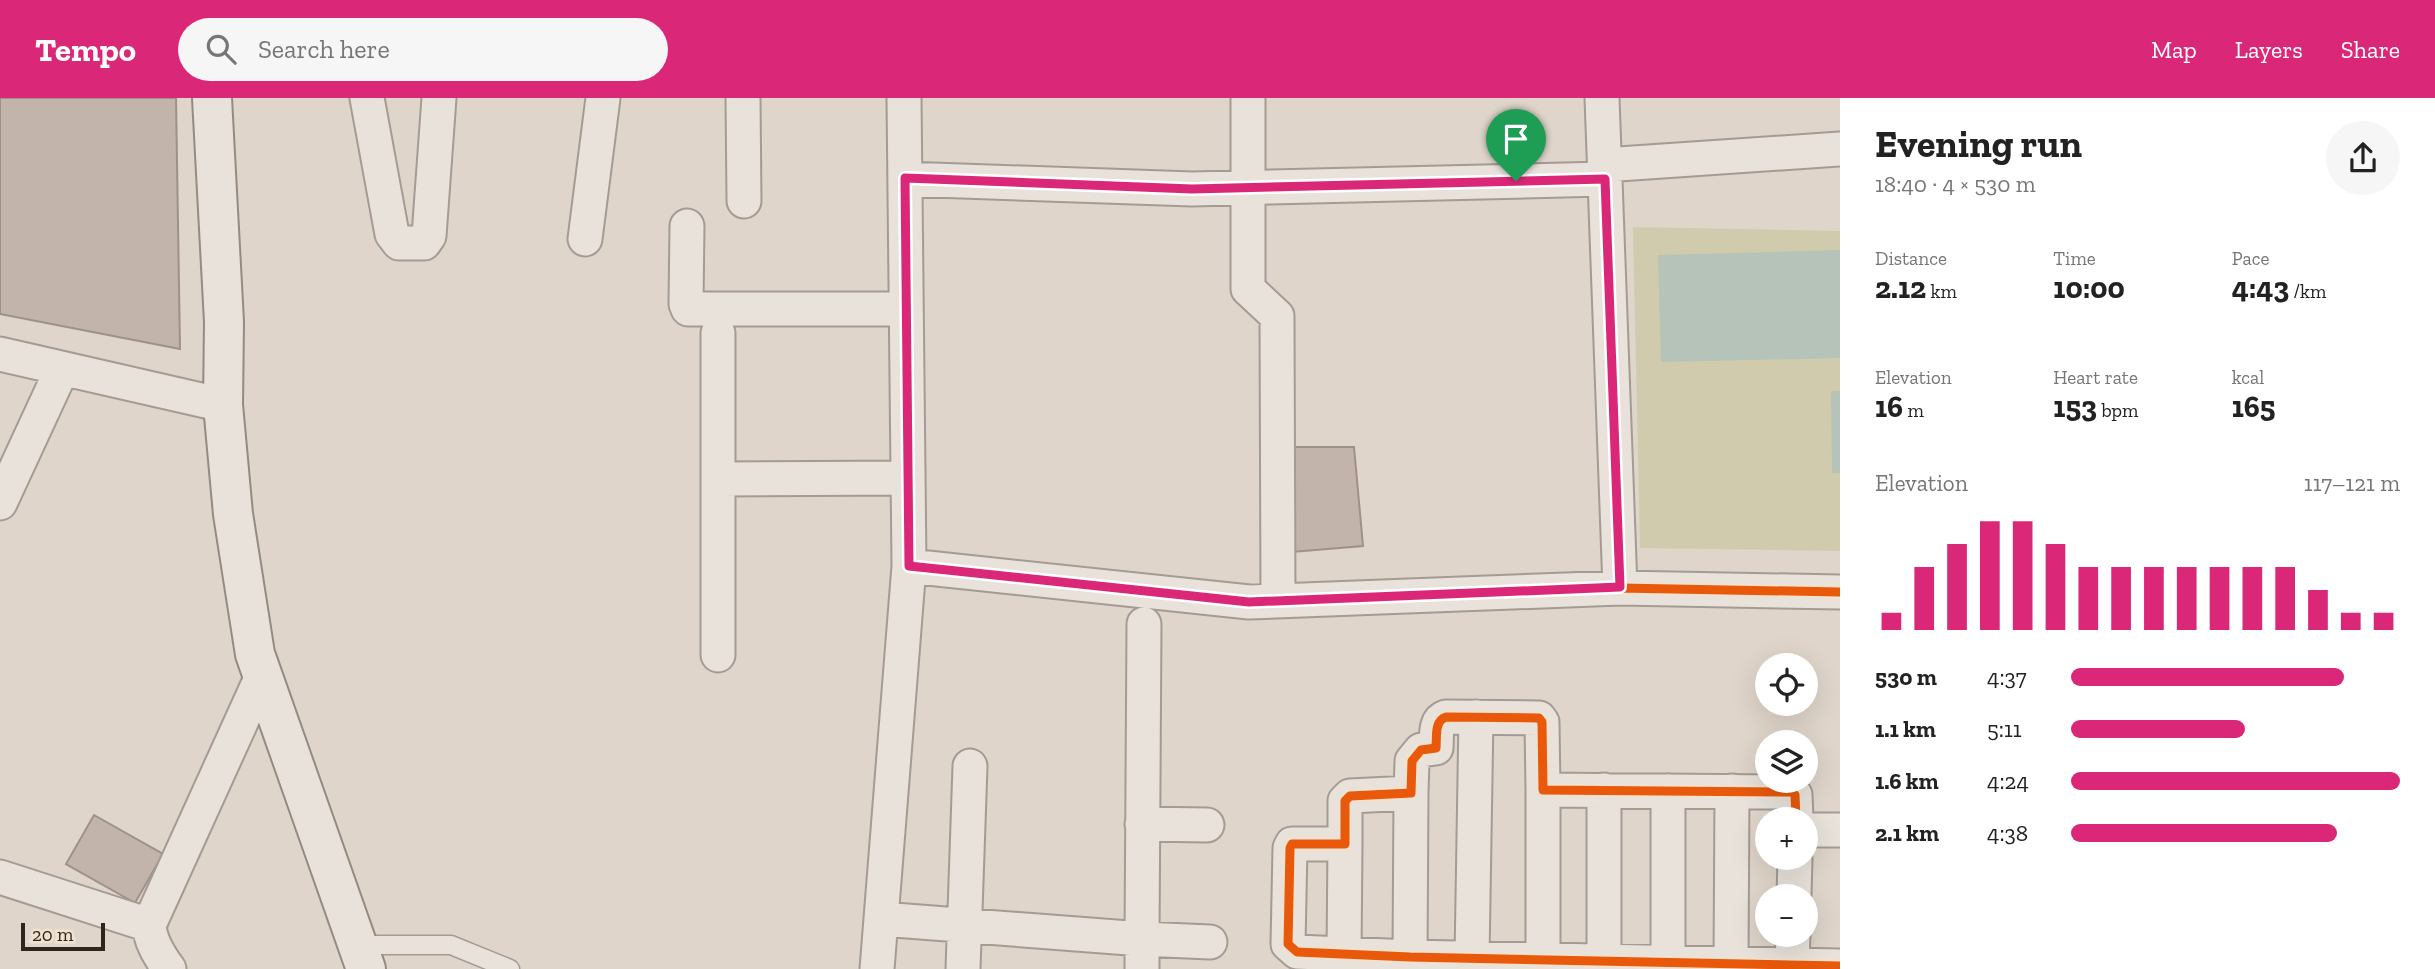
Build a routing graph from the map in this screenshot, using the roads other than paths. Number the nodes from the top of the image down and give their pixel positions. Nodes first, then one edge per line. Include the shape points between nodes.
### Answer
1 (212, 98) edge
2 (367, 98) edge
3 (439, 98) edge
4 (603, 98) edge
5 (743, 98) edge
6 (904, 98) edge
7 (1248, 98) edge
8 (1602, 98) edge
9 (1840, 149) edge
10 (1605, 172) junction
11 (905, 178) junction
12 (1247, 188) junction
13 (744, 201) dead end
14 (687, 226) dead end
15 (585, 239) dead end
16 (906, 309) junction
17 (719, 333) dead end
18 (0, 354) edge
19 (62, 369) junction
20 (223, 405) junction
21 (908, 478) junction
22 (719, 479) junction
23 (0, 503) edge
24 (909, 566) junction
25 (1620, 587) junction
26 (1840, 592) edge
27 (1278, 601) junction
28 (1144, 624) dead end
29 (718, 655) dead end
30 (262, 676) junction
31 (1476, 717) junction
32 (970, 766) dead end
33 (1543, 790) junction
34 (1604, 790) junction
35 (1668, 791) junction
36 (1732, 791) junction
37 (1411, 793) junction
38 (1796, 807) edge
39 (1142, 824) junction
40 (1207, 825) dead end
41 (1818, 830) edge
42 (1840, 830) edge
43 (1345, 844) junction
44 (0, 877) edge
45 (881, 919) junction
46 (149, 925) junction
47 (965, 925) junction
48 (1210, 942) dead end
49 (1142, 954) edge
50 (1344, 954) junction
51 (362, 957) edge
52 (1472, 958) junction
53 (1543, 960) junction
54 (1809, 960) edge
55 (1604, 961) junction
56 (1668, 962) junction
57 (1420, 963) edge
58 (1731, 964) junction
59 (161, 966) edge
60 (510, 969) edge
61 (877, 969) edge
62 (963, 969) edge

1 - 20 street via 224,322
2 - 3 street via 391,234 399,243 424,243 429,236
4 - 15 street
5 - 13 street
6 - 11 street
7 - 12 street
8 - 10 street
9 - 10 street
10 - 12 street
10 - 25 street
11 - 12 street
11 - 16 street
12 - 27 street via 1248,289 1277,316
14 - 16 street via 688,309
16 - 21 street
17 - 22 street
18 - 19 street
19 - 20 street
19 - 23 street
20 - 30 street via 233,514
21 - 22 street
21 - 24 street
22 - 29 street
24 - 27 street via 1249,602
24 - 45 street
25 - 26 street
25 - 27 street
28 - 39 street
30 - 46 street
30 - 51 street
31 - 33 street via 1539,718
31 - 37 street via 1441,718 1436,748 1421,750 1412,761
31 - 52 street
32 - 47 street
33 - 34 street
33 - 53 street
34 - 35 street
34 - 55 street
35 - 36 street
35 - 56 street
36 - 38 street via 1792,792
36 - 58 street
37 - 43 street via 1346,798
37 - 57 street
39 - 40 street
39 - 49 street
41 - 42 street
43 - 50 street
43 - 50 street via 1292,844 1288,944 1297,952
44 - 46 street
45 - 47 street
45 - 61 street
46 - 59 street
47 - 49 street
47 - 62 street
48 - 49 street
50 - 57 street
51 - 60 lane via 451,945
52 - 53 street
52 - 57 street
53 - 55 street
54 - 58 street
55 - 56 street
56 - 58 street

